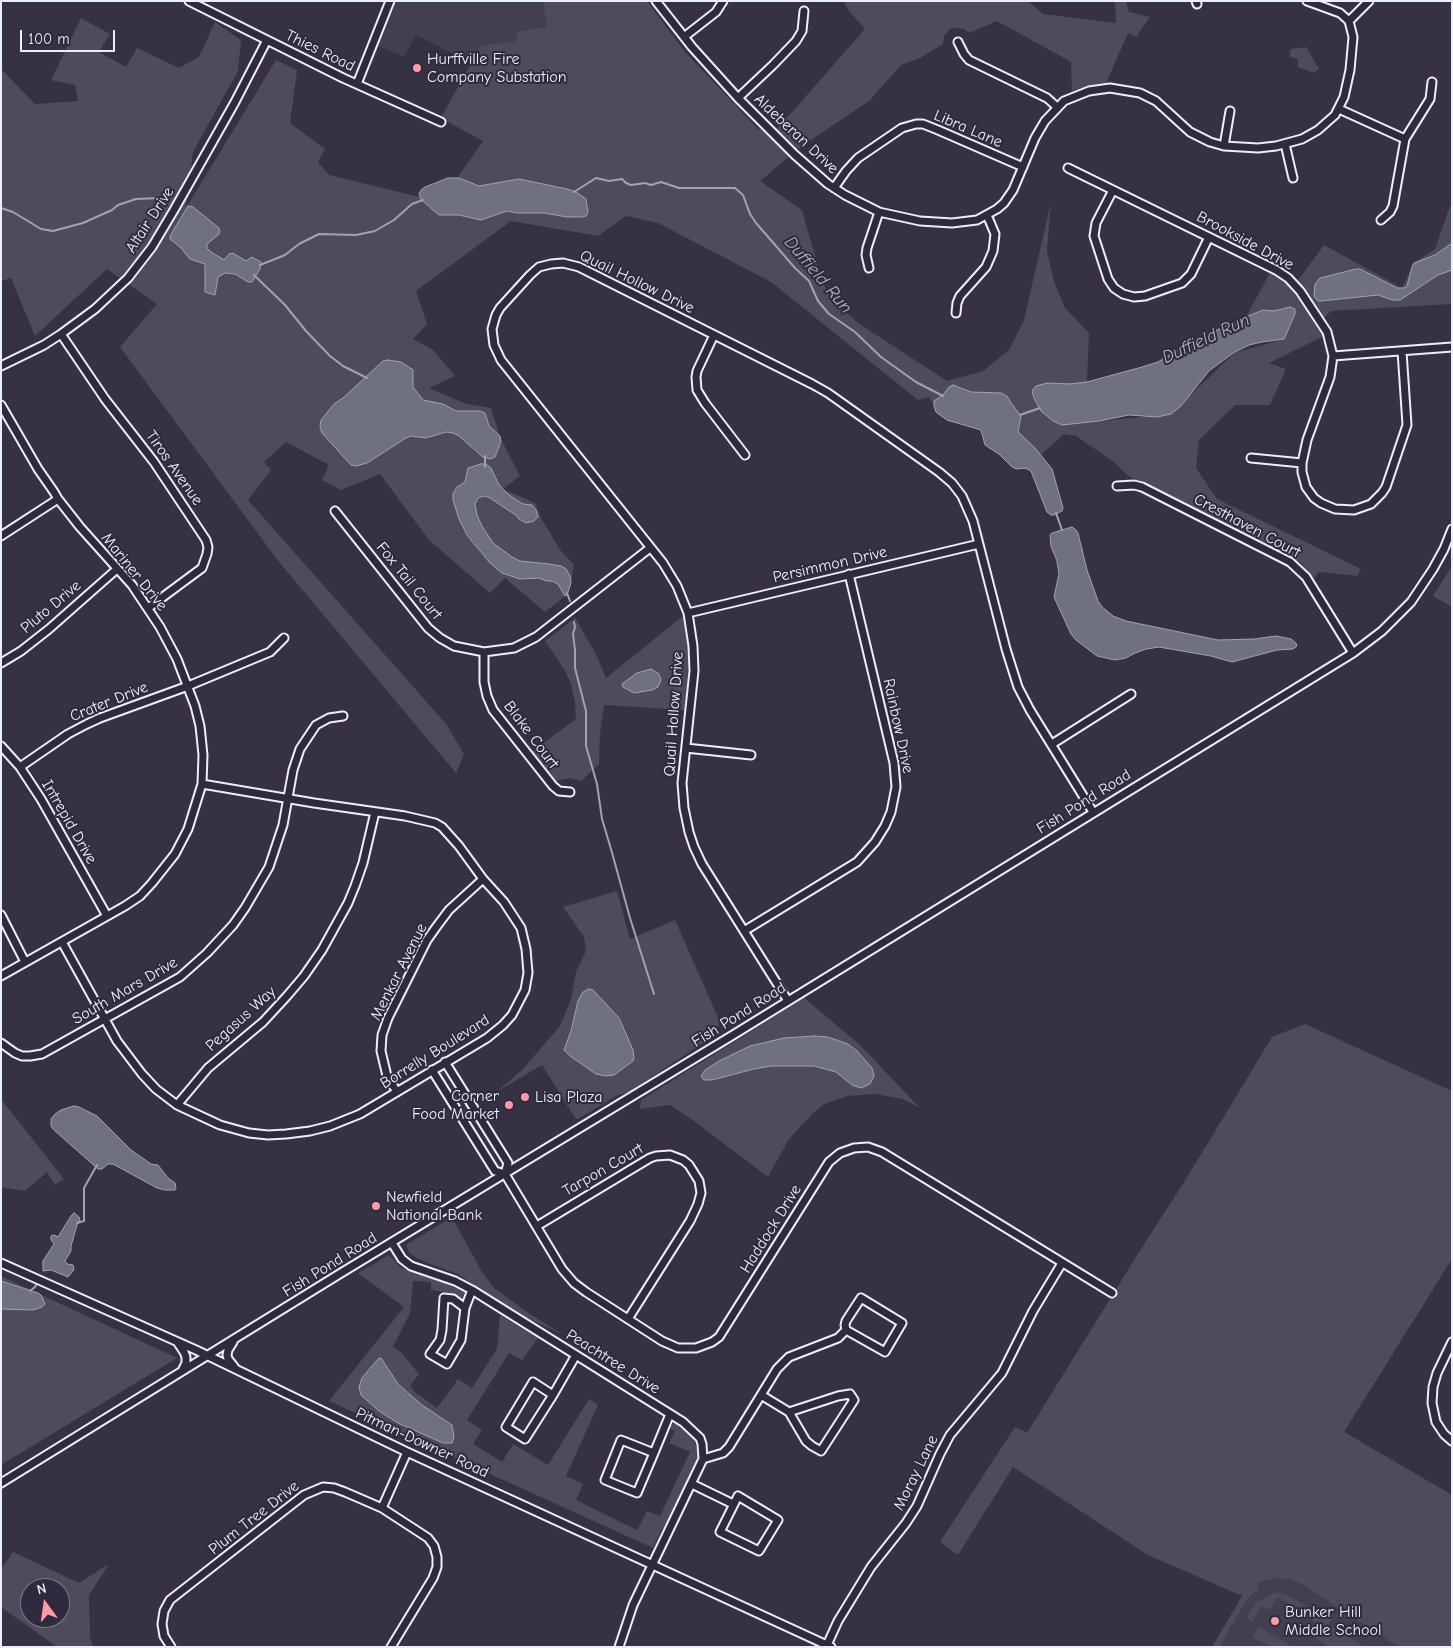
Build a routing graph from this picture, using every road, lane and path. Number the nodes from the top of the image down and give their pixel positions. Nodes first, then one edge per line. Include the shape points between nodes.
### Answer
1 (189, 1) edge
2 (390, 1) edge
3 (656, 1) edge
4 (723, 1) edge
5 (1307, 1) edge
6 (1369, 1) edge
7 (804, 11) dead end
8 (1349, 21) junction
9 (684, 37) junction
10 (267, 40) junction
11 (958, 42) dead end
12 (1432, 82) dead end
13 (357, 84) junction
14 (738, 98) junction
15 (1057, 107) junction
16 (1339, 110) junction
17 (1230, 111) dead end
18 (441, 122) dead end
19 (1405, 139) junction
20 (1285, 144) junction
21 (1224, 146) junction
22 (1023, 167) junction
23 (1068, 168) dead end
24 (1293, 178) dead end
25 (834, 188) junction
26 (1112, 190) junction
27 (879, 212) junction
28 (987, 215) junction
29 (1381, 220) dead end
30 (1209, 237) junction
31 (869, 268) dead end
32 (956, 312) dead end
33 (61, 334) junction
34 (714, 336) junction
35 (1452, 347) edge
36 (1402, 351) junction
37 (1333, 356) junction
38 (1, 366) edge
39 (1, 405) edge
40 (745, 455) dead end
41 (1250, 458) dead end
42 (1302, 463) junction
43 (1117, 486) dead end
44 (58, 499) junction
45 (335, 511) dead end
46 (1452, 529) edge
47 (1, 536) edge
48 (979, 544) junction
49 (650, 548) junction
50 (117, 569) junction
51 (849, 574) junction
52 (148, 608) junction
53 (688, 613) junction
54 (284, 638) dead end
55 (484, 652) junction
56 (1353, 653) junction
57 (1, 663) edge
58 (188, 686) junction
59 (1131, 694) dead end
60 (343, 716) dead end
61 (1052, 744) junction
62 (1, 746) edge
63 (686, 748) junction
64 (751, 755) dead end
65 (20, 767) junction
66 (202, 784) junction
67 (570, 792) dead end
68 (288, 798) junction
69 (375, 812) junction
70 (1093, 812) junction
71 (483, 879) junction
72 (1, 915) edge
73 (107, 916) junction
74 (744, 931) junction
75 (62, 942) junction
76 (25, 962) junction
77 (1, 976) edge
78 (788, 1002) junction
79 (105, 1019) junction
80 (1, 1043) edge
81 (446, 1062) junction
82 (432, 1070) junction
83 (397, 1092) junction
84 (177, 1105) junction
85 (491, 1138) junction
86 (480, 1145) junction
87 (505, 1174) junction
88 (537, 1226) junction
89 (392, 1243) junction
90 (1, 1263) edge
91 (1062, 1263) junction
92 (472, 1290) junction
93 (1112, 1292) dead end
94 (465, 1308) junction
95 (628, 1319) junction
96 (846, 1330) junction
97 (236, 1338) junction
98 (177, 1341) junction
99 (1452, 1342) edge
100 (576, 1355) junction
101 (208, 1356) junction
102 (237, 1369) junction
103 (182, 1372) junction
104 (553, 1395) junction
105 (761, 1395) junction
106 (789, 1412) junction
107 (670, 1414) junction
108 (1452, 1441) edge
109 (407, 1452) junction
110 (654, 1453) junction
111 (703, 1459) junction
112 (1, 1482) edge
113 (692, 1484) junction
114 (734, 1504) junction
115 (382, 1508) junction
116 (652, 1565) junction
117 (829, 1646) edge
118 (171, 1647) edge
119 (391, 1647) edge
120 (619, 1647) edge

1 - 10 street, Thies Road
2 - 13 street
3 - 9 street, Aldeberan Drive
4 - 9 street via 716,12
5 - 8 street via 1340,13
6 - 8 street
7 - 14 street via 802,31 796,42
8 - 16 street via 1353,40 1350,70
9 - 14 street, Aldeberan Drive
10 - 13 street, Thies Road
10 - 33 street, Altair Drive via 231,110 152,247 108,298
11 - 15 street via 969,60 1047,98
12 - 19 street via 1430,99
13 - 18 street, Thies Road
14 - 25 street, Aldeberan Drive via 795,155
15 - 21 street, Aldeberan Drive via 1089,91 1131,90 1156,101 1190,132
15 - 22 street, Aldeberan Drive via 1040,127
16 - 19 street
16 - 20 street, Aldeberan Drive via 1318,130
17 - 21 street
19 - 29 street via 1393,206
20 - 21 street, Aldeberan Drive via 1258,148
20 - 24 street
22 - 25 street, Libra Lane via 930,126 916,124 902,128 858,158
22 - 28 street, Aldeberan Drive via 1010,197
23 - 26 street, Brookside Drive
25 - 27 street, Aldeberan Drive
26 - 30 street, Brookside Drive
26 - 30 street via 1096,223 1094,236 1108,279 1123,294 1145,296 1182,283 1191,274
27 - 28 street, Aldeberan Drive via 940,223 977,220
27 - 31 street via 867,248
28 - 32 street via 994,234 993,251 986,267 960,296
30 - 37 street, Brookside Drive via 1276,270 1293,283 1324,327
33 - 38 street, Altair Drive
33 - 52 street, Tiros Avenue via 101,394 150,456 206,540 207,554 202,568
34 - 40 street via 697,371 697,390
34 - 48 street, Quail Hollow Drive via 820,388 939,472 966,504
34 - 49 street, Quail Hollow Drive via 584,270 562,263 545,265 535,271 500,308 494,322 494,344 501,360
35 - 36 street
36 - 37 street
36 - 42 street, Brookside Drive via 1407,425 1382,493 1364,507 1335,509 1321,503 1310,492
37 - 42 street, Brookside Drive via 1330,377
39 - 44 street, Mariner Drive
41 - 42 street
43 - 56 street, Cresthaven Court via 1142,487 1290,562 1306,577
44 - 47 street
44 - 50 street, Mariner Drive
45 - 55 street, Fox Tail Court via 433,633 454,646
46 - 56 street, Fish Pond Road via 1433,569 1410,602 1382,632
48 - 51 street, Persimmon Drive
48 - 61 street, Quail Hollow Drive via 1014,675 1023,698
49 - 53 street, Quail Hollow Drive via 672,577
49 - 55 street, Fox Tail Court via 536,637 514,648
50 - 52 street, Mariner Drive
50 - 57 street, Pluto Drive via 49,629
51 - 53 street, Persimmon Drive
51 - 74 street, Rainbow Drive via 894,763 896,787 891,812 875,842 857,862
52 - 58 street, Mariner Drive
53 - 63 street, Quail Hollow Drive via 694,672
54 - 58 street, Crater Drive via 270,652
55 - 67 street, Blake Court via 485,689 496,714 553,786 559,791
56 - 70 street, Fish Pond Road
58 - 65 street, Crater Drive via 87,724
58 - 66 street, Mariner Drive via 200,726
59 - 61 street
60 - 68 street, South Mars Drive via 329,718 316,725 303,743 295,762
61 - 70 street, Quail Hollow Drive
62 - 65 street, Intrepid Drive
63 - 64 street
63 - 74 street, Quail Hollow Drive via 683,791 689,832 702,864
65 - 73 street, Intrepid Drive
66 - 68 street, Borrelly Boulevard
66 - 73 street, Mariner Drive via 188,829 166,866 140,896
68 - 69 street, Borrelly Boulevard
68 - 79 street, South Mars Drive via 269,868 233,926 180,977
69 - 71 street, Borrelly Boulevard via 405,816 442,827
69 - 84 street, Pegasus Way via 355,886 322,950 304,976 263,1022 208,1068
70 - 78 street, Fish Pond Road
71 - 81 street, Borrelly Boulevard via 521,928 528,973 525,990 503,1025
71 - 83 street, Menkar Avenue via 449,910 427,940 388,1018 381,1051 387,1076
72 - 76 street
73 - 75 street, Mariner Drive
74 - 78 street, Quail Hollow Drive
75 - 76 street, Mariner Drive
75 - 79 street, Borrelly Boulevard
76 - 77 street, Mariner Drive
78 - 87 street, Fish Pond Road
79 - 80 street, South Mars Drive via 35,1056 22,1056
79 - 84 street, Borrelly Boulevard via 142,1074
81 - 82 street, Borrelly Boulevard
81 - 85 street
82 - 83 street, Borrelly Boulevard
82 - 86 street
83 - 84 street, Borrelly Boulevard via 347,1120 324,1128 286,1134 268,1135 234,1129
85 - 86 street
85 - 87 street via 508,1163
86 - 87 street via 495,1171
87 - 88 street, Haddock Drive
87 - 89 street, Fish Pond Road
88 - 95 street, Haddock Drive via 574,1283
88 - 95 street, Tarpon Court via 650,1158 670,1155 689,1165 699,1181 701,1193 698,1204
89 - 92 street, Peachtree Drive via 411,1266
89 - 97 street, Fish Pond Road
90 - 98 street, Pitman-Downer Road
91 - 93 street, Haddock Drive
91 - 95 street, Haddock Drive via 882,1152 868,1147 854,1148 829,1162 715,1340 696,1348 678,1348
91 - 117 street, Moray Lane via 1035,1306 1002,1373 950,1435 915,1511 871,1566 838,1621
92 - 94 street
92 - 100 street, Peachtree Drive
94 - 94 street via 461,1340 446,1364 430,1354 440,1340 444,1298 453,1298
96 - 96 street via 846,1321 861,1298 902,1323 885,1352
96 - 105 street via 838,1338 789,1357 777,1369
97 - 101 street, Fish Pond Road
97 - 102 street via 227,1354
98 - 101 street, Pitman-Downer Road
98 - 103 street via 186,1357
99 - 108 street via 1437,1373 1432,1403 1436,1422
100 - 104 street
100 - 107 street, Peachtree Drive
101 - 102 street, Pitman-Downer Road
101 - 103 street, Fish Pond Road
102 - 109 street, Pitman-Downer Road
103 - 112 street, Fish Pond Road
104 - 104 street via 526,1439 506,1427 533,1382
105 - 106 street
105 - 111 street via 729,1447 723,1453
106 - 106 street via 806,1441 822,1452 854,1400 850,1394 838,1396
107 - 110 street
107 - 111 street, Peachtree Drive via 700,1438
109 - 115 street
109 - 116 street, Pitman-Downer Road
110 - 110 street via 637,1493 605,1480 622,1440
111 - 113 street
113 - 114 street
113 - 116 street
114 - 114 street via 738,1496 778,1520 758,1551 720,1532
115 - 118 street, Plum Tree Drive via 334,1488 323,1487 304,1495 170,1600 162,1624 164,1636
115 - 119 street, Plum Tree Drive via 428,1538 434,1546 438,1567
116 - 117 street, Pitman-Downer Road
116 - 120 street via 633,1605

